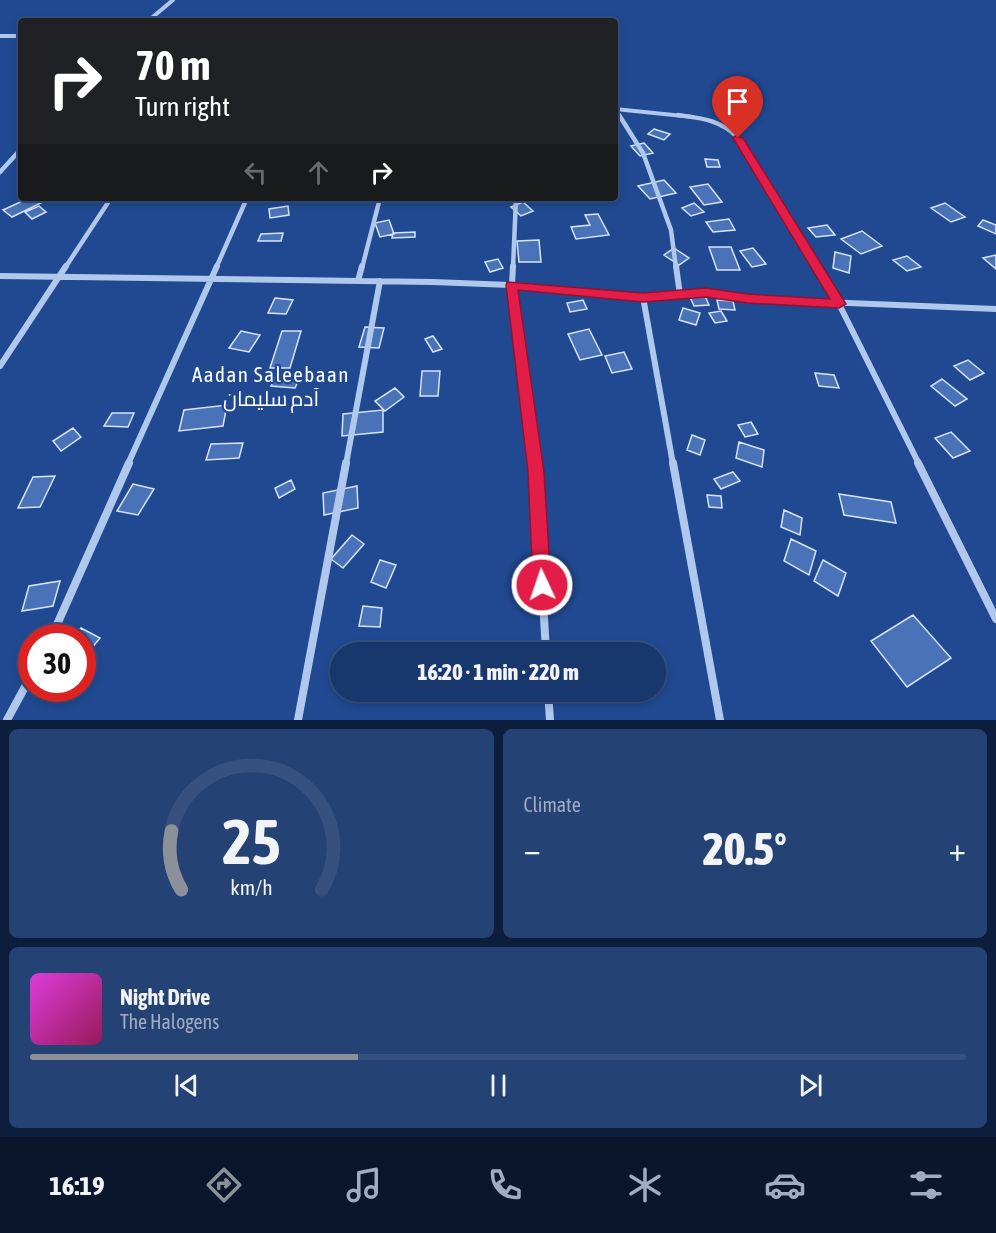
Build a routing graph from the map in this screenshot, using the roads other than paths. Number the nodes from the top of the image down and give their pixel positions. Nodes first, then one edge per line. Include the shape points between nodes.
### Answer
1 (174, 0) edge
2 (152, 18) edge
3 (0, 36) edge
4 (18, 36) edge
5 (618, 109) edge
6 (618, 114) edge
7 (18, 152) edge
8 (0, 172) edge
9 (109, 201) edge
10 (246, 201) edge
11 (379, 201) edge
12 (516, 201) edge
13 (61, 275) junction
14 (0, 276) edge
15 (210, 280) junction
16 (358, 281) junction
17 (380, 281) junction
18 (512, 285) junction
19 (680, 295) junction
20 (643, 297) junction
21 (839, 304) junction
22 (996, 309) edge
23 (0, 366) edge
24 (996, 620) edge
25 (57, 624) edge
26 (545, 642) edge
27 (18, 700) edge
28 (549, 702) edge
29 (7, 720) edge
30 (298, 720) edge
31 (550, 720) edge
32 (720, 720) edge

1 - 2 street
3 - 4 street
5 - 21 street via 706,118 729,128 772,191
6 - 19 street via 643,153 671,230
7 - 8 street
9 - 13 street
10 - 15 street
11 - 16 street
12 - 18 street
13 - 14 street
13 - 15 street
13 - 23 street
15 - 16 street
15 - 25 street
16 - 17 street
17 - 18 street
17 - 30 street
18 - 20 street
18 - 26 street via 536,472
19 - 20 street
19 - 21 street via 706,293
20 - 32 street
21 - 22 street
21 - 24 street
27 - 29 street
28 - 31 street

